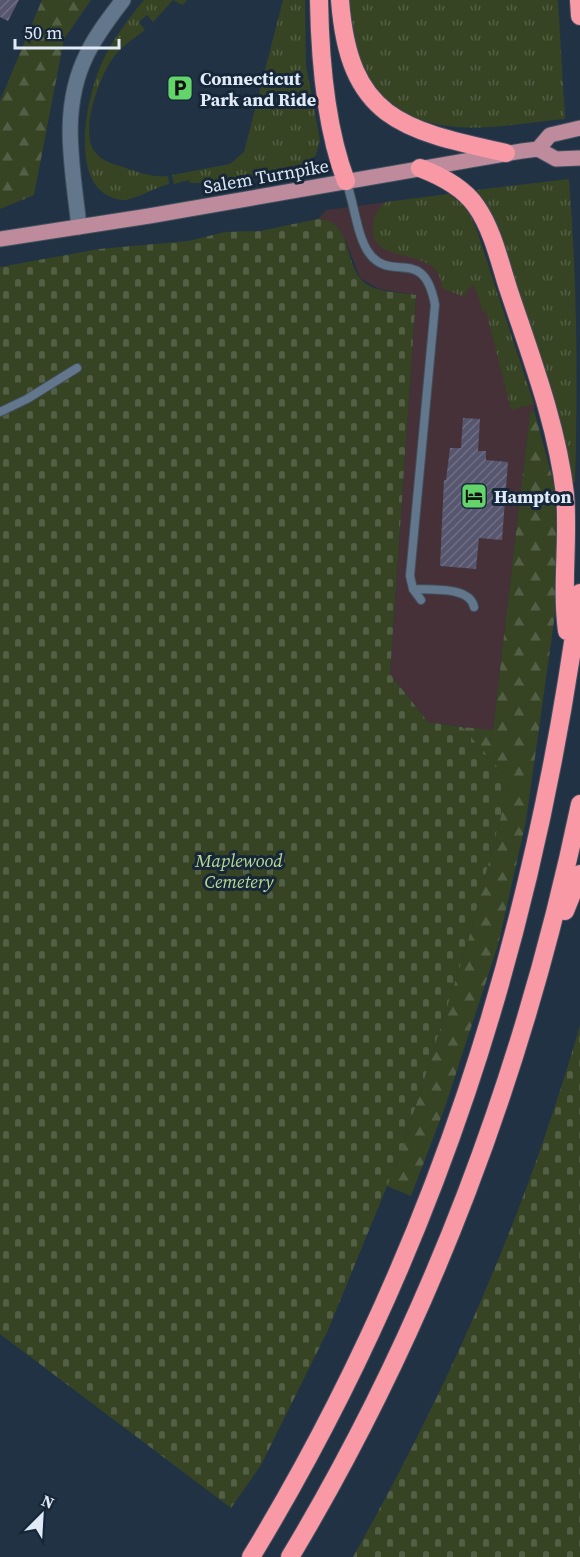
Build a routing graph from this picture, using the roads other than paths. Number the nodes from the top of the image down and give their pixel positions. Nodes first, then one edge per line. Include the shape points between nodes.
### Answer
1 (123, 0) edge
2 (319, 0) edge
3 (340, 0) edge
4 (579, 0) edge
5 (580, 16) edge
6 (580, 128) edge
7 (538, 148) junction
8 (506, 153) junction
9 (580, 159) edge
10 (420, 168) junction
11 (346, 181) junction
12 (79, 227) junction
13 (0, 238) edge
14 (77, 368) dead end
15 (0, 412) edge
16 (413, 589) junction
17 (580, 592) edge
18 (421, 600) dead end
19 (474, 607) dead end
20 (572, 657) junction
21 (580, 804) edge
22 (580, 874) edge
23 (549, 939) junction
24 (251, 1557) edge
25 (290, 1557) edge

1 - 12 street via 87,54 72,104 69,147
2 - 11 highway via 332,129
3 - 8 highway via 350,62 377,104 418,130
4 - 5 highway
6 - 7 main road, Salem Turnpike via 550,135
7 - 8 main road, Salem Turnpike
7 - 9 main road via 555,159
8 - 10 main road, Salem Turnpike
10 - 11 main road, Salem Turnpike
10 - 20 highway via 458,187 482,217 539,385 563,481 568,542 566,616
11 - 12 main road, Salem Turnpike
11 - 16 lane via 369,254 384,264 419,271 432,285 435,305 410,576
12 - 13 main road, Salem Turnpike
14 - 15 lane
16 - 18 lane
16 - 19 lane via 465,593
17 - 20 highway
20 - 24 highway via 527,890 458,1121 372,1331 315,1445
21 - 23 highway
22 - 23 highway
23 - 25 highway via 500,1103 448,1241 363,1425

